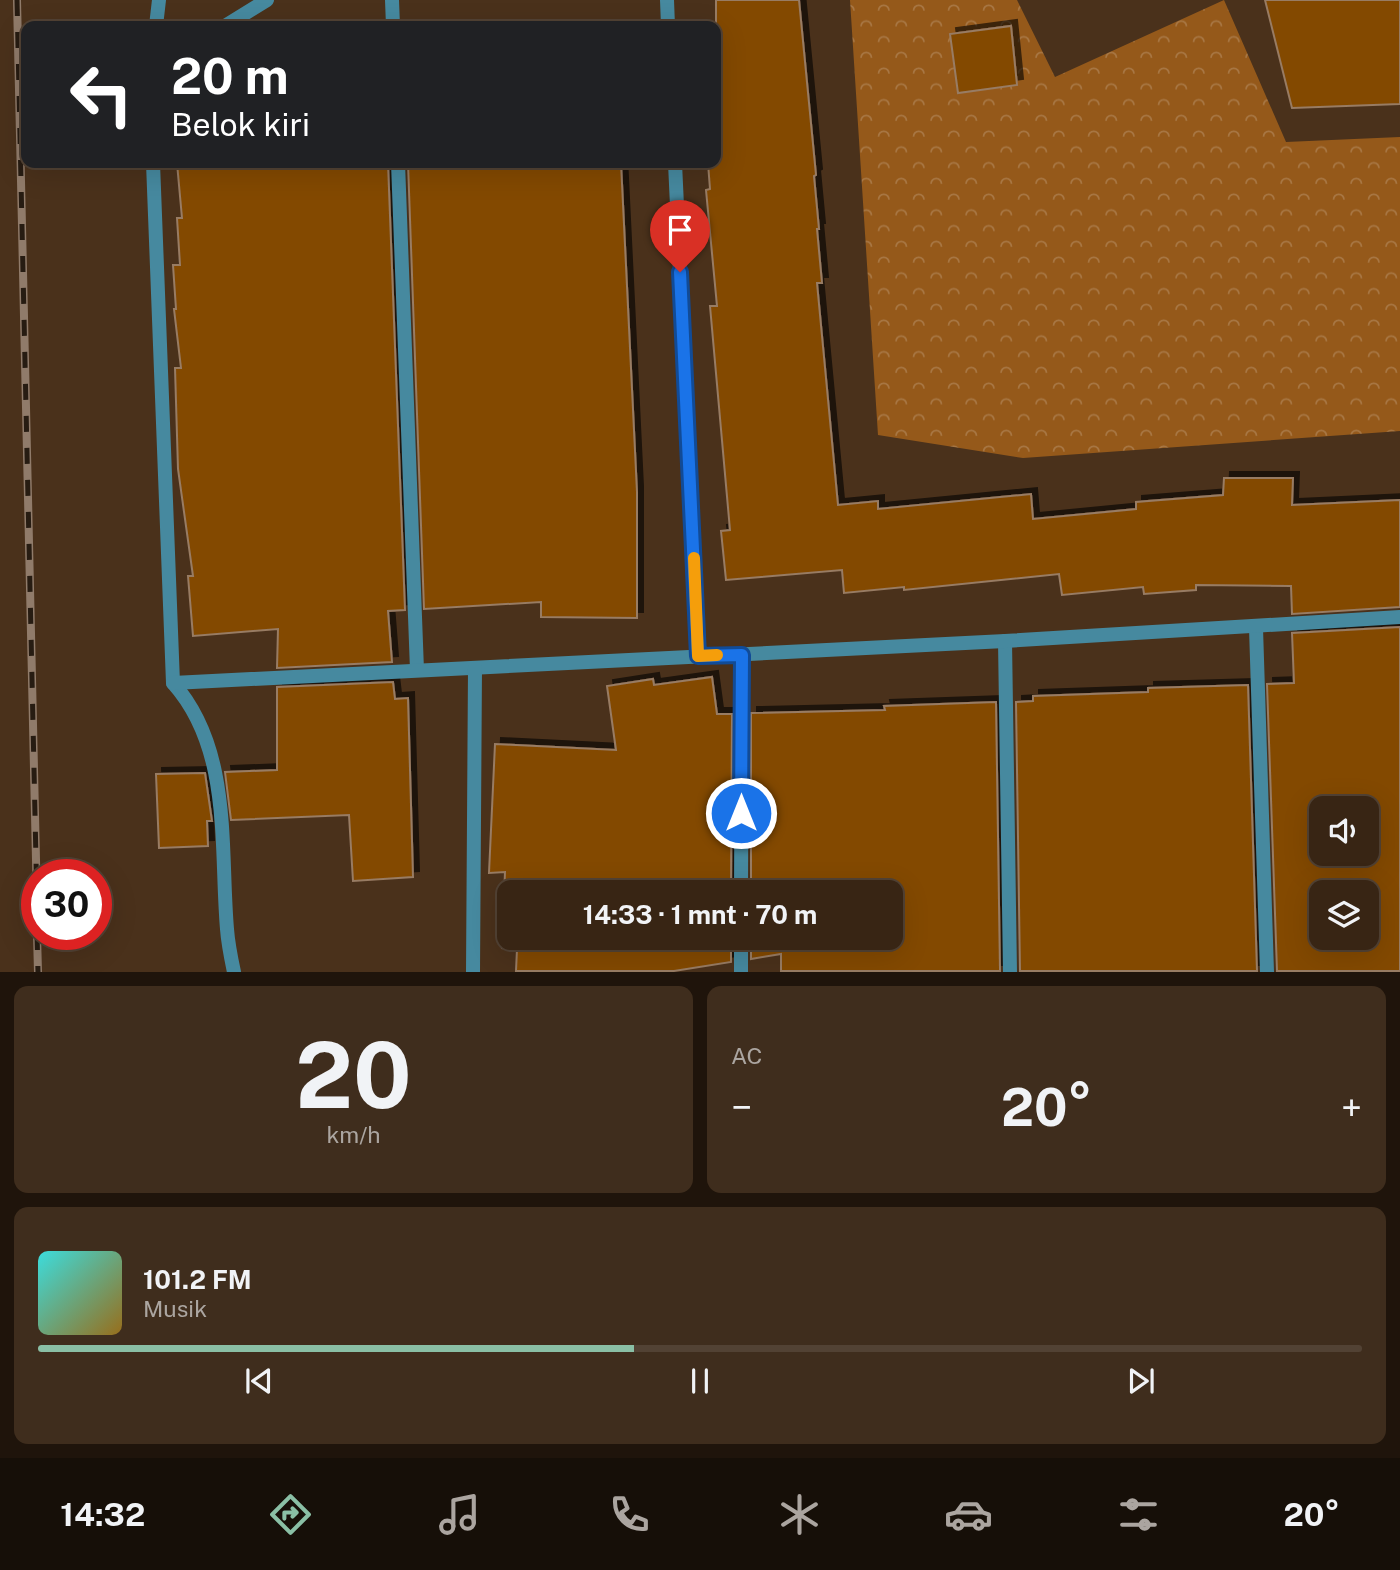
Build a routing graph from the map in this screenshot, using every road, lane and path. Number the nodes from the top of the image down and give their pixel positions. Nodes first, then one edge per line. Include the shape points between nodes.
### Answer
1 (159, 0) edge
2 (392, 0) edge
3 (667, 0) edge
4 (265, 1) edge
5 (157, 21) edge
6 (233, 21) edge
7 (393, 21) edge
8 (668, 21) edge
9 (153, 168) edge
10 (398, 168) edge
11 (675, 168) edge
12 (1400, 617) edge
13 (1256, 628) junction
14 (1004, 641) junction
15 (742, 655) junction
16 (698, 656) junction
17 (475, 668) junction
18 (416, 670) junction
19 (173, 683) junction
20 (741, 880) edge
21 (741, 950) edge
22 (234, 971) edge
23 (473, 971) edge
24 (741, 971) edge
25 (1010, 971) edge
26 (1268, 971) edge

1 - 5 street
2 - 7 street
3 - 8 street
4 - 6 street
9 - 19 street
10 - 18 street
11 - 16 street
12 - 13 street
13 - 14 street
13 - 26 street
14 - 15 street
14 - 25 street
15 - 16 street
15 - 20 street
16 - 17 street
17 - 18 street
17 - 23 street
18 - 19 street
19 - 22 street via 201,724 213,765 221,804 227,932
21 - 24 street

